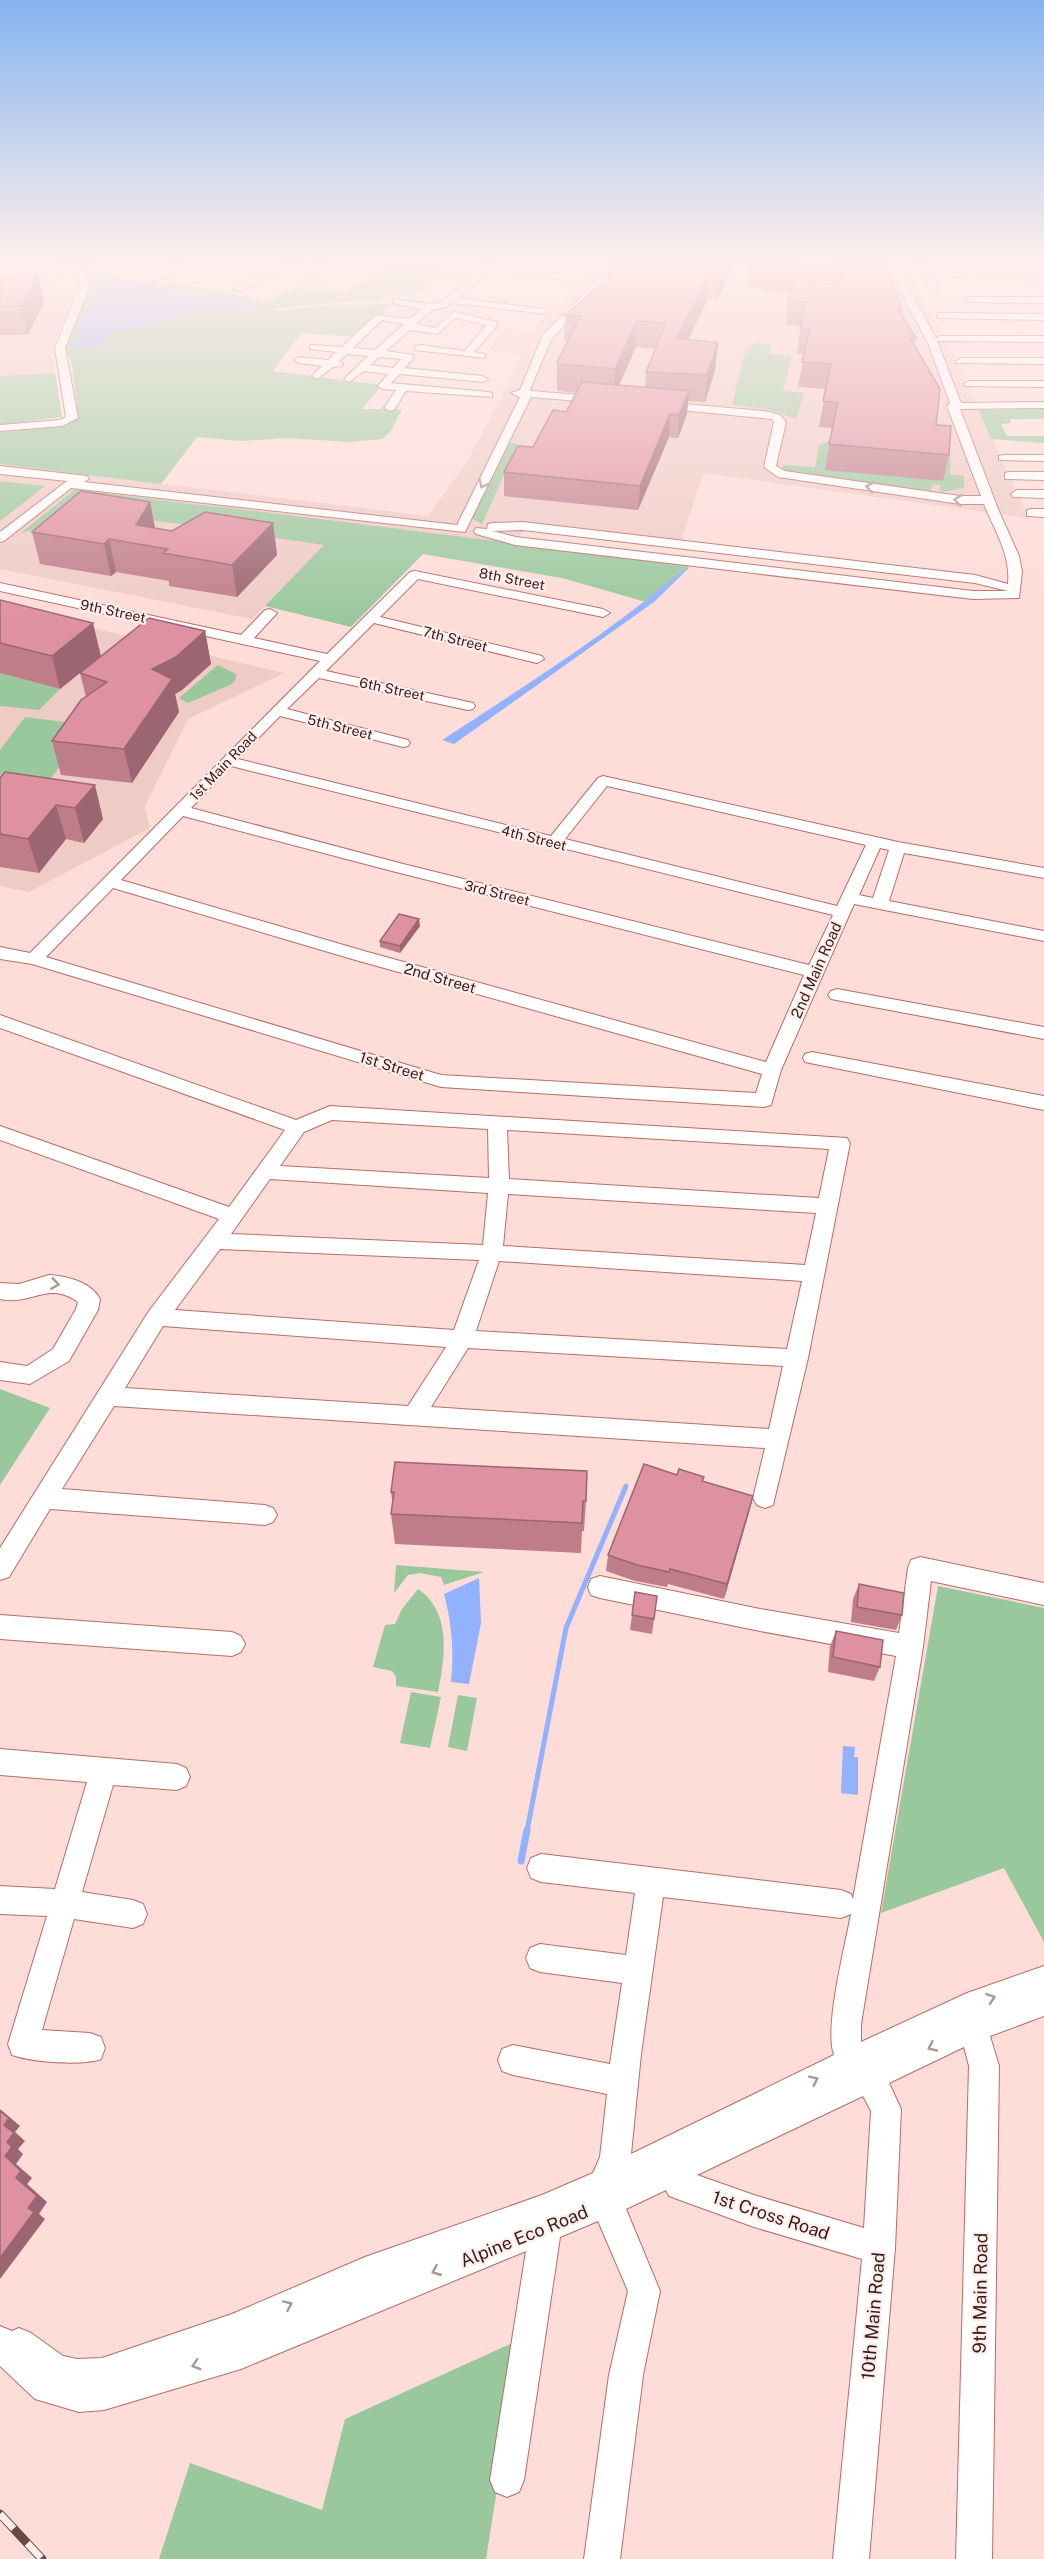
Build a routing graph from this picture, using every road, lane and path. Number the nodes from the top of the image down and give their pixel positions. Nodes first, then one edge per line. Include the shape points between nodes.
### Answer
1 (66, 383) edge
2 (385, 383) edge
3 (526, 383) edge
4 (948, 383) edge
5 (1001, 383) edge
6 (1039, 383) edge
7 (969, 384) dead end
8 (995, 384) junction
9 (403, 388) junction
10 (522, 392) junction
11 (488, 395) dead end
12 (975, 397) dead end
13 (610, 401) edge
14 (650, 404) edge
15 (1043, 404) edge
16 (957, 406) junction
17 (390, 408) dead end
18 (0, 428) edge
19 (1020, 442) dead end
20 (1003, 458) dead end
21 (1027, 458) junction
22 (1044, 458) edge
23 (0, 470) edge
24 (1009, 476) dead end
25 (1044, 476) edge
26 (0, 477) edge
27 (66, 481) junction
28 (1017, 494) dead end
29 (1044, 494) edge
30 (988, 500) junction
31 (456, 526) junction
32 (0, 528) edge
33 (481, 529) junction
34 (0, 538) edge
35 (415, 575) joint
36 (0, 586) edge
37 (1018, 592) junction
38 (270, 613) dead end
39 (603, 613) dead end
40 (372, 619) junction
41 (244, 640) junction
42 (331, 659) junction
43 (537, 659) dead end
44 (317, 673) junction
45 (468, 706) dead end
46 (277, 711) junction
47 (403, 743) dead end
48 (228, 761) junction
49 (180, 810) junction
50 (875, 842) junction
51 (554, 843) junction
52 (898, 847) junction
53 (1044, 873) edge
54 (110, 882) junction
55 (845, 905) junction
56 (879, 905) junction
57 (1044, 936) edge
58 (17, 956) edge
59 (815, 972) junction
60 (837, 995) dead end
61 (0, 1021) edge
62 (1044, 1033) edge
63 (813, 1058) dead end
64 (772, 1070) junction
65 (764, 1100) joint
66 (1044, 1103) edge
67 (497, 1124) junction
68 (297, 1127) junction
69 (0, 1133) edge
70 (266, 1172) junction
71 (499, 1186) junction
72 (828, 1206) junction
73 (232, 1216) junction
74 (215, 1241) junction
75 (492, 1253) junction
76 (814, 1274) junction
77 (0, 1291) edge
78 (157, 1317) junction
79 (462, 1340) junction
80 (796, 1358) junction
81 (0, 1371) edge
82 (107, 1396) junction
83 (414, 1416) junction
84 (777, 1439) junction
85 (44, 1498) junction
86 (765, 1498) dead end
87 (265, 1515) dead end
88 (0, 1569) edge
89 (600, 1587) dead end
90 (1044, 1594) edge
91 (0, 1627) edge
92 (232, 1644) dead end
93 (910, 1647) junction
94 (0, 1762) edge
95 (104, 1771) junction
96 (177, 1777) dead end
97 (541, 1868) dead end
98 (651, 1882) junction
99 (0, 1900) edge
100 (63, 1903) junction
101 (842, 1904) dead end
102 (133, 1914) dead end
103 (540, 1958) dead end
104 (638, 1971) junction
105 (1044, 1980) edge
106 (1044, 2001) edge
107 (965, 2020) junction
108 (90, 2048) dead end
109 (513, 2060) dead end
110 (860, 2069) junction
111 (623, 2082) junction
112 (672, 2170) junction
113 (605, 2193) junction
114 (545, 2218) junction
115 (879, 2248) junction
116 (0, 2328) edge
117 (238, 2341) junction
118 (0, 2343) edge
119 (507, 2480) dead end
120 (602, 2559) edge
121 (851, 2559) edge
122 (974, 2559) edge

1 - 18 street via 72,418 62,423
2 - 9 street via 383,386
3 - 10 street
4 - 16 street
5 - 8 street
6 - 15 street
7 - 8 street
8 - 12 street via 1002,397
9 - 11 street
9 - 17 street
10 - 13 street
10 - 31 street
30 -> 14 street via 960,501 782,474 770,467 780,422 776,417
15 - 16 street
16 - 30 street
16 - 37 street via 1024,556 1027,573
19 - 21 street
20 - 21 street
21 - 22 street
23 - 27 street
24 - 25 street
26 - 27 street
27 - 31 street
27 - 32 street
27 - 34 street
28 - 29 street
30 - 37 street via 1013,556
31 - 33 street
33 - 37 street
33 - 37 street via 515,541 904,587 973,595
35 - 39 street, 8th Street
35 - 40 street, 1st Main Road
36 - 41 street, 9th Street
38 - 41 street
40 - 42 street, 1st Main Road
40 - 43 street, 7th Street
41 - 42 street, 9th Street
42 - 44 street, 1st Main Road
44 - 45 street, 6th Street
44 - 46 street, 1st Main Road
46 - 47 street, 5th Street
46 - 48 street, 1st Main Road
48 - 49 street, 1st Main Road
48 - 51 street, 4th Street
49 - 54 street, 1st Main Road
49 - 59 street, 3rd Street
50 - 51 street via 603,781
50 - 52 street
50 - 55 street, 2nd Main Road
51 - 55 street, 4th Street
52 - 53 street
52 - 56 street
54 - 58 street, 1st Main Road
54 - 64 street, 2nd Street via 370,959
55 - 56 street, 4th Street
55 - 59 street, 2nd Main Road
56 - 57 street, 4th Street
58 - 65 street, 1st Street via 441,1081
59 - 64 street, 2nd Main Road
60 - 62 street
61 - 68 street
63 - 66 street
64 - 65 street, 2nd Main Road
67 - 68 street via 330,1113
67 - 71 street
67 - 72 street via 840,1143
68 - 70 street
69 - 73 street
70 - 71 street
70 - 73 street
71 - 72 street
71 - 75 street
72 - 76 street
73 - 74 street
74 - 75 street
74 - 78 street
75 - 76 street
75 - 79 street
76 - 80 street
77 -> 81 street via 12,1295 56,1282 89,1299 87,1310 61,1355 30,1375
78 - 79 street
78 - 82 street
79 - 80 street
79 - 83 street
80 - 84 street
82 - 83 street
82 - 85 street
83 - 84 street
84 - 86 street
85 - 87 street
85 - 88 street
89 - 93 street
90 - 93 street, 10th Main Road via 920,1568
91 - 92 street
93 - 110 street, 10th Main Road via 846,2024 846,2047
94 - 95 street
95 - 96 street
95 - 100 street
97 - 98 street
98 - 101 street
98 - 104 street
99 - 100 street
100 - 102 street
100 - 108 street via 24,2044
103 - 104 street
104 - 111 street
107 -> 105 street, Alpine Eco Road
106 - 107 street, Alpine Eco Road
107 - 110 street, Alpine Eco Road
107 - 122 street, 9th Main Road via 980,2048 984,2066
109 - 111 street
110 - 112 street, Alpine Eco Road
113 -> 110 street, Alpine Eco Road
110 - 115 street, 10th Main Road via 886,2109
111 - 113 street via 615,2158
112 - 113 street, Alpine Eco Road
112 - 115 street, 1st Cross Road via 680,2185
113 - 114 street, Alpine Eco Road
113 - 120 street via 645,2291 626,2375
114 - 117 street, Alpine Eco Road
114 - 119 street
115 - 121 street, 10th Main Road
116 - 117 street, Alpine Eco Road via 33,2357 67,2376 83,2378
117 -> 118 street, Alpine Eco Road via 104,2393 78,2395 47,2387

